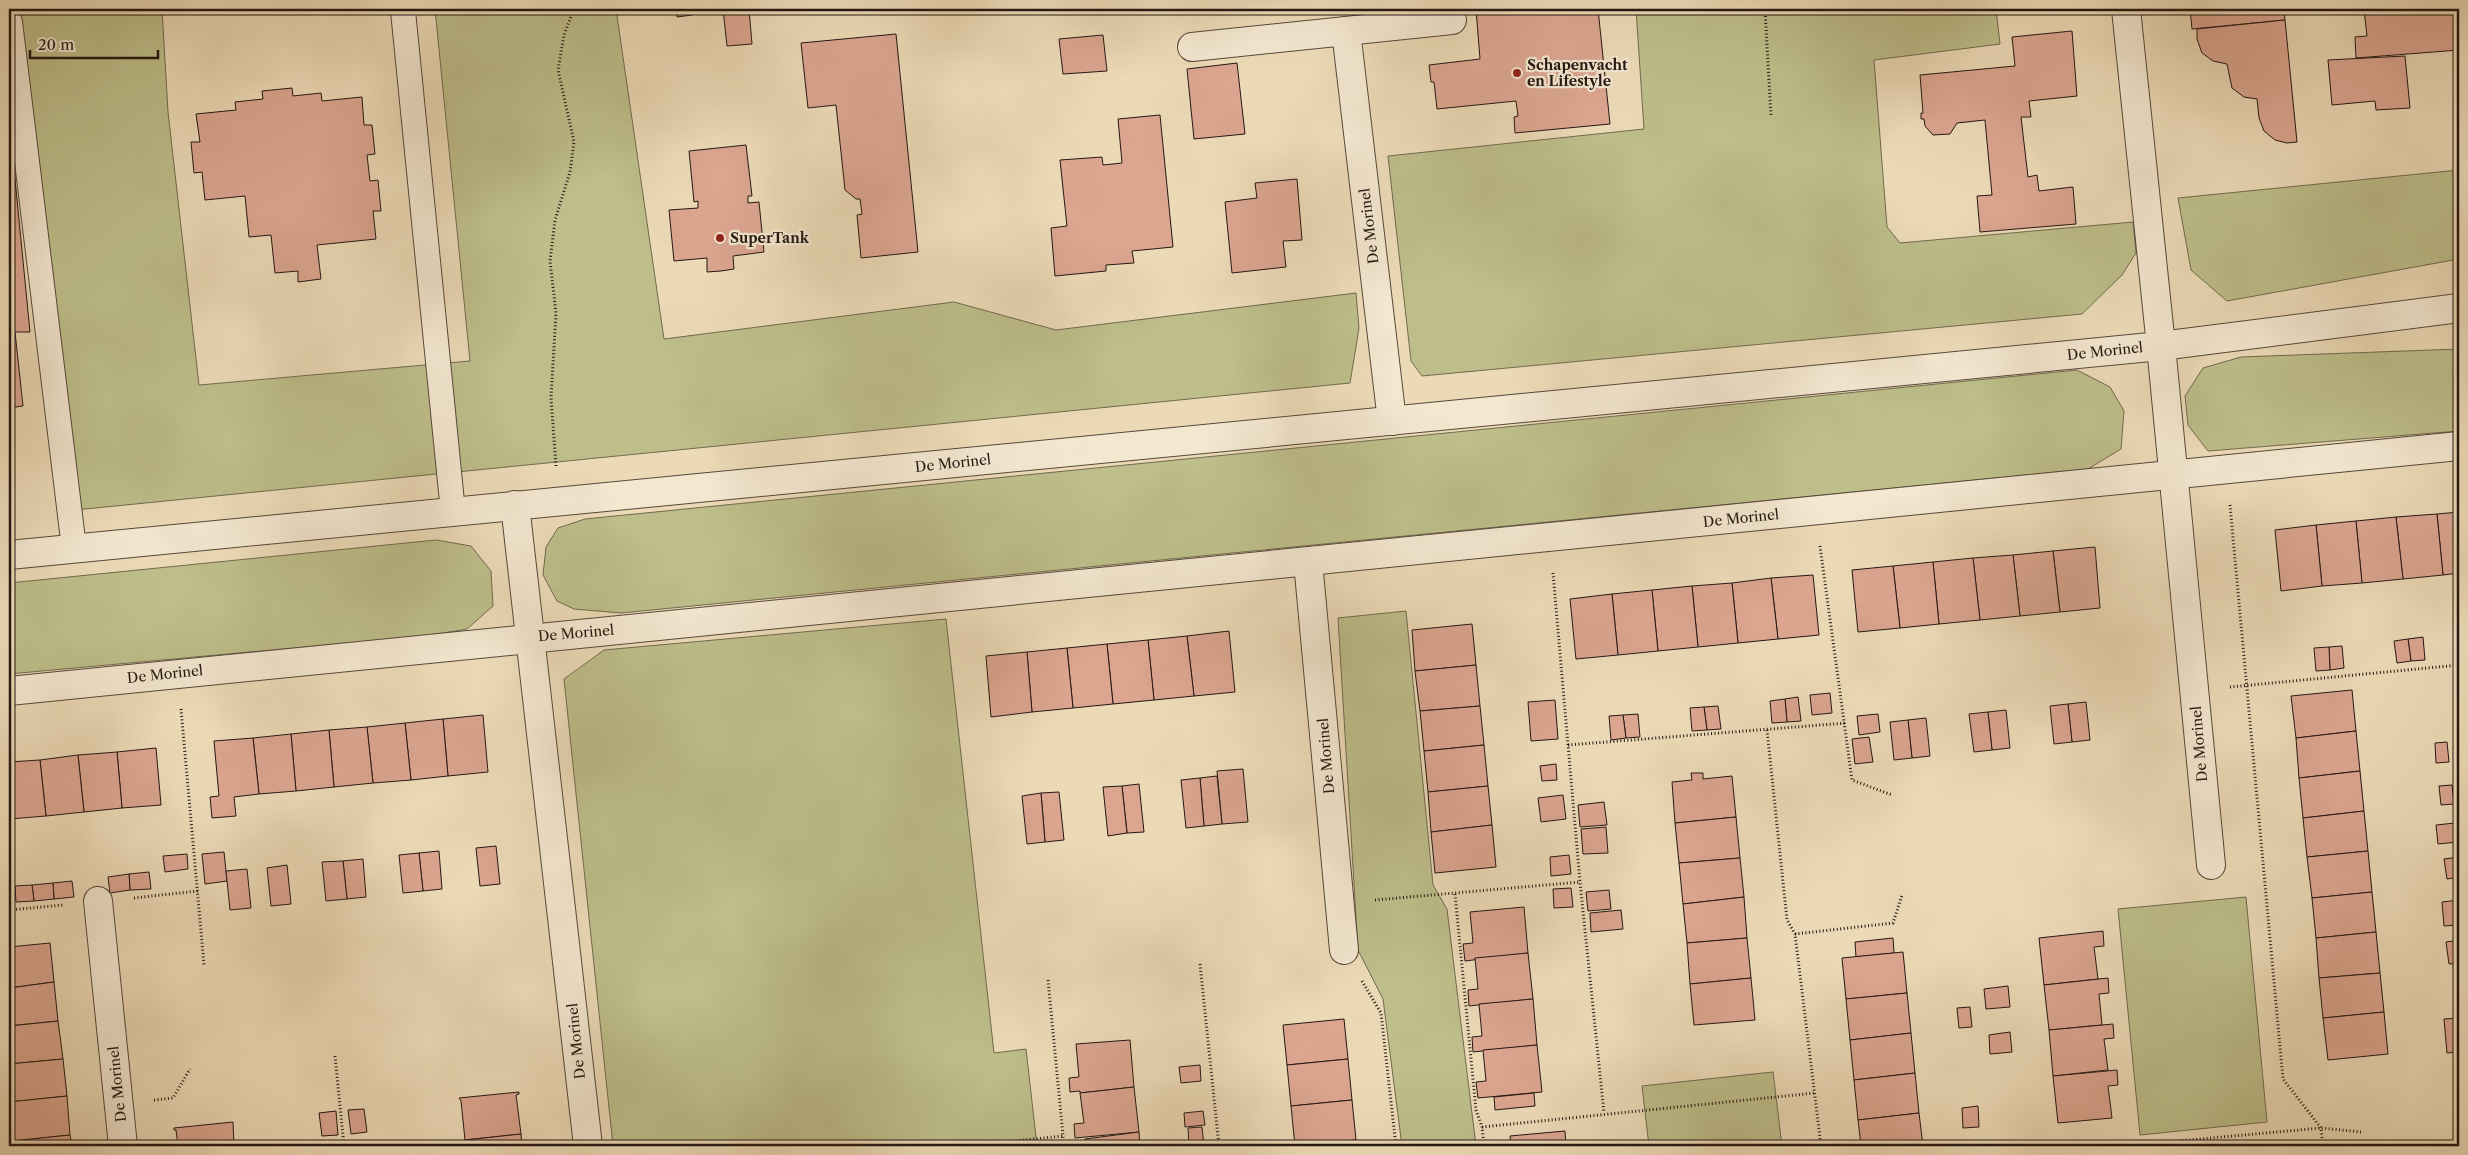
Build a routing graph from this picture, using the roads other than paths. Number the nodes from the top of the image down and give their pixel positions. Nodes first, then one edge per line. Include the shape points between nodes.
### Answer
1 (2126, 9) edge
2 (403, 11) dead end
3 (1452, 20) dead end
4 (10, 22) edge
5 (1346, 31) junction
6 (1192, 47) dead end
7 (2459, 308) edge
8 (2161, 346) junction
9 (1392, 421) junction
10 (2459, 446) edge
11 (2174, 475) junction
12 (515, 505) junction
13 (453, 512) junction
14 (74, 548) junction
15 (9, 555) edge
16 (1308, 562) junction
17 (530, 637) junction
18 (9, 691) edge
19 (2211, 865) dead end
20 (98, 902) dead end
21 (1344, 950) road end
22 (123, 1146) edge
23 (588, 1146) edge

1 - 8 street, De Morinel
2 - 13 lane
3 - 5 street
4 - 14 lane
5 - 6 street
5 - 9 street, De Morinel
7 - 8 street, De Morinel
8 - 9 street, De Morinel
8 - 11 street, De Morinel
9 - 12 street, De Morinel
10 - 11 street, De Morinel
11 - 16 street, De Morinel
11 - 19 street, De Morinel
12 - 13 street, De Morinel
12 - 17 street, De Morinel
13 - 14 street, De Morinel
14 - 15 street, De Morinel
16 - 17 street, De Morinel
16 - 21 street, De Morinel
17 - 18 street, De Morinel
17 - 23 street, De Morinel
20 - 22 street, De Morinel

